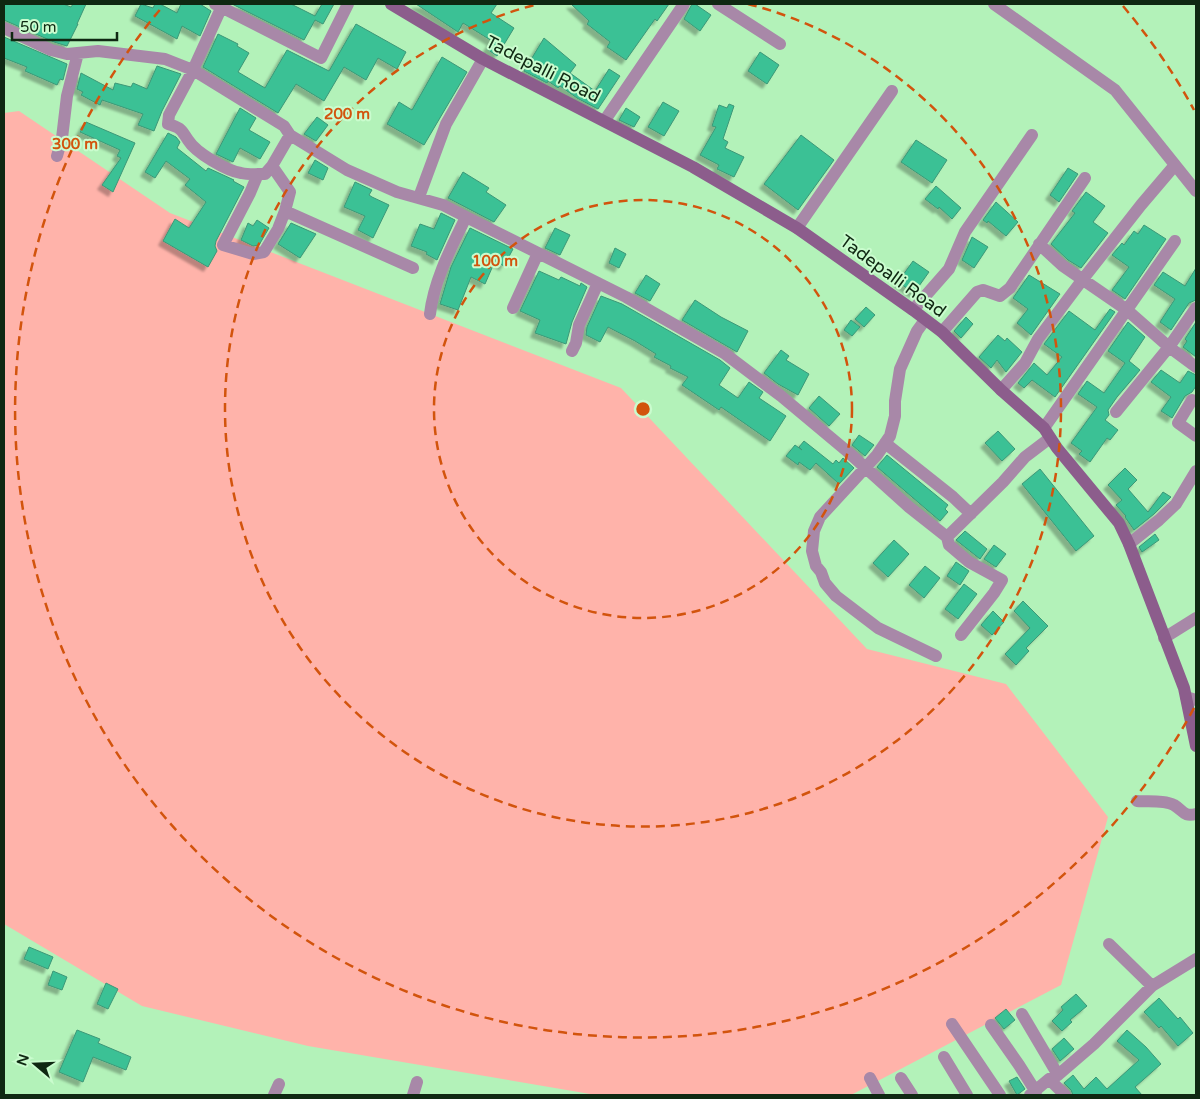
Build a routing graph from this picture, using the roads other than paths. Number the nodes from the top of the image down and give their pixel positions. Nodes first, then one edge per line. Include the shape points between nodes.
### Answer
1 (348, 4) edge
2 (391, 4) edge
3 (684, 4) edge
4 (718, 4) edge
5 (994, 4) edge
6 (220, 5) edge
7 (4, 28) edge
8 (780, 44) dead end
9 (78, 53) junction
10 (483, 59) junction
11 (193, 70) junction
12 (892, 91) dead end
13 (605, 120) junction
14 (290, 135) junction
15 (1032, 135) dead end
16 (57, 156) dead end
17 (1175, 165) junction
18 (272, 166) junction
19 (258, 174) junction
20 (1085, 178) dead end
21 (1196, 191) edge
22 (419, 197) junction
23 (285, 211) junction
24 (466, 217) junction
25 (797, 228) junction
26 (1175, 241) dead end
27 (1038, 244) junction
28 (538, 253) junction
29 (413, 268) dead end
30 (1083, 279) junction
31 (598, 283) junction
32 (514, 308) dead end
33 (1196, 308) edge
34 (913, 310) junction
35 (1127, 310) junction
36 (430, 314) dead end
37 (925, 320) junction
38 (942, 332) junction
39 (1169, 347) junction
40 (572, 351) dead end
41 (1196, 367) edge
42 (1001, 390) junction
43 (1192, 400) dead end
44 (1116, 412) dead end
45 (1047, 433) junction
46 (1196, 436) edge
47 (885, 443) junction
48 (866, 467) junction
49 (1195, 475) edge
50 (971, 514) junction
51 (947, 537) junction
52 (1129, 544) junction
53 (1196, 618) edge
54 (961, 635) dead end
55 (1164, 638) junction
56 (936, 656) dead end
57 (1191, 698) edge
58 (1196, 746) edge
59 (1137, 801) dead end
60 (1196, 814) edge
61 (1109, 944) dead end
62 (1196, 959) edge
63 (1152, 986) junction
64 (1022, 1014) dead end
65 (952, 1024) dead end
66 (991, 1025) dead end
67 (944, 1057) dead end
68 (1054, 1077) junction
69 (870, 1078) dead end
70 (901, 1078) dead end
71 (417, 1082) dead end
72 (1033, 1094) edge
73 (412, 1095) edge
74 (879, 1095) edge
75 (912, 1095) edge
76 (967, 1095) edge
77 (1000, 1095) edge
78 (1065, 1095) edge

1 - 6 street via 321,58
2 - 10 street, Tadepalli Road
3 - 13 street
4 - 8 street
5 - 17 street via 1114,90
6 - 11 street
7 - 9 street via 51,50
9 - 11 street via 98,51 165,60
9 - 16 street
10 - 13 street, Tadepalli Road
10 - 22 street via 446,124
11 - 14 street via 284,126
11 - 19 street via 169,115 168,124 184,132 187,140 210,160 240,173
12 - 25 street
13 - 25 street, Tadepalli Road
14 - 18 street
14 - 22 street via 347,170 397,192
15 - 34 street via 965,232 949,269
17 - 21 street
17 - 30 street
18 - 19 street via 265,174
18 - 23 street via 290,192
19 - 23 street via 223,245 253,254 264,252
20 - 27 street
22 - 24 street
23 - 29 street
24 - 28 street
24 - 36 street via 442,270
25 - 34 street, Tadepalli Road
26 - 35 street
27 - 30 street
27 - 38 street via 1010,288 1000,296 983,290 977,292
28 - 31 street
28 - 32 street
30 - 35 street
30 - 42 street via 1038,339 1025,363
31 - 40 street via 579,325
31 - 48 street via 724,353
33 - 39 street
34 - 37 street, Tadepalli Road
35 - 39 street
35 - 45 street
37 - 38 street, Tadepalli Road
37 - 47 street via 917,330 900,369 892,431
38 - 42 street, Tadepalli Road
39 - 41 street
39 - 44 street
42 - 45 street, Tadepalli Road
43 - 46 street via 1178,423
45 - 50 street
45 - 52 street, Tadepalli Road via 1119,523
47 - 48 street
47 - 50 street
48 - 51 street
48 - 56 street via 820,517 814,530 812,551 816,566 825,583 849,607 878,628
49 - 52 street via 1176,504
50 - 51 street
51 - 54 street via 950,546 969,562 1002,580
52 - 55 street, Tadepalli Road
53 - 55 street
55 - 57 street, Tadepalli Road
57 - 58 street, Tadepalli Road
59 - 60 street via 1168,803 1184,814
61 - 63 street
62 - 63 street
63 - 68 street via 1120,1020
64 - 68 street
65 - 77 street
66 - 72 street via 1020,1066
67 - 76 street
68 - 72 street
68 - 78 street
69 - 74 street
70 - 75 street
71 - 73 street

